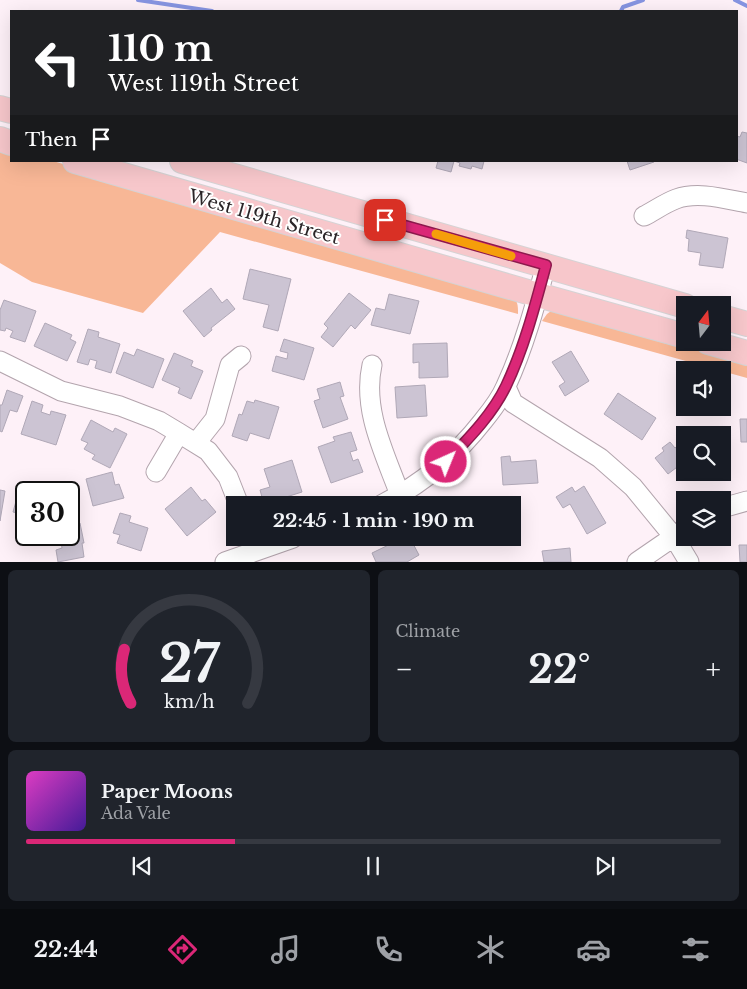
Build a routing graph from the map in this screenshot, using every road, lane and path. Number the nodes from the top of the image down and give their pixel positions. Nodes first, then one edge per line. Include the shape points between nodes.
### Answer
1 (78, 162) edge
2 (186, 162) edge
3 (747, 203) edge
4 (644, 216) dead end
5 (546, 265) junction
6 (538, 295) junction
7 (676, 303) edge
8 (731, 320) edge
9 (747, 324) edge
10 (676, 333) edge
11 (731, 348) edge
12 (747, 353) edge
13 (241, 356) dead end
14 (0, 361) edge
15 (372, 365) dead end
16 (506, 387) junction
17 (179, 433) junction
18 (196, 443) junction
19 (156, 472) dead end
20 (400, 495) joint
21 (235, 496) edge
22 (747, 501) edge
23 (731, 505) edge
24 (676, 529) edge
25 (676, 536) edge
26 (266, 546) edge
27 (684, 546) edge
28 (252, 550) edge
29 (225, 562) edge
30 (636, 562) edge
31 (688, 562) edge

1 - 6 main road, West 119th Street
2 - 5 main road, West 119th Street
3 - 4 street via 689,196 676,199
5 - 6 street
5 - 7 main road, West 119th Street
6 - 10 main road, West 119th Street
6 - 16 street
8 - 9 main road
11 - 12 main road
13 - 18 street via 230,365 215,419
14 - 17 street via 61,391 120,406 159,421
15 - 20 street via 369,380 372,419
16 - 20 street via 490,413 446,462
16 - 24 street via 513,403 600,458
17 - 18 street
17 - 19 street
18 - 21 street via 208,451 228,477
22 - 23 street
25 - 30 street
26 - 28 street
27 - 31 street
28 - 29 street

